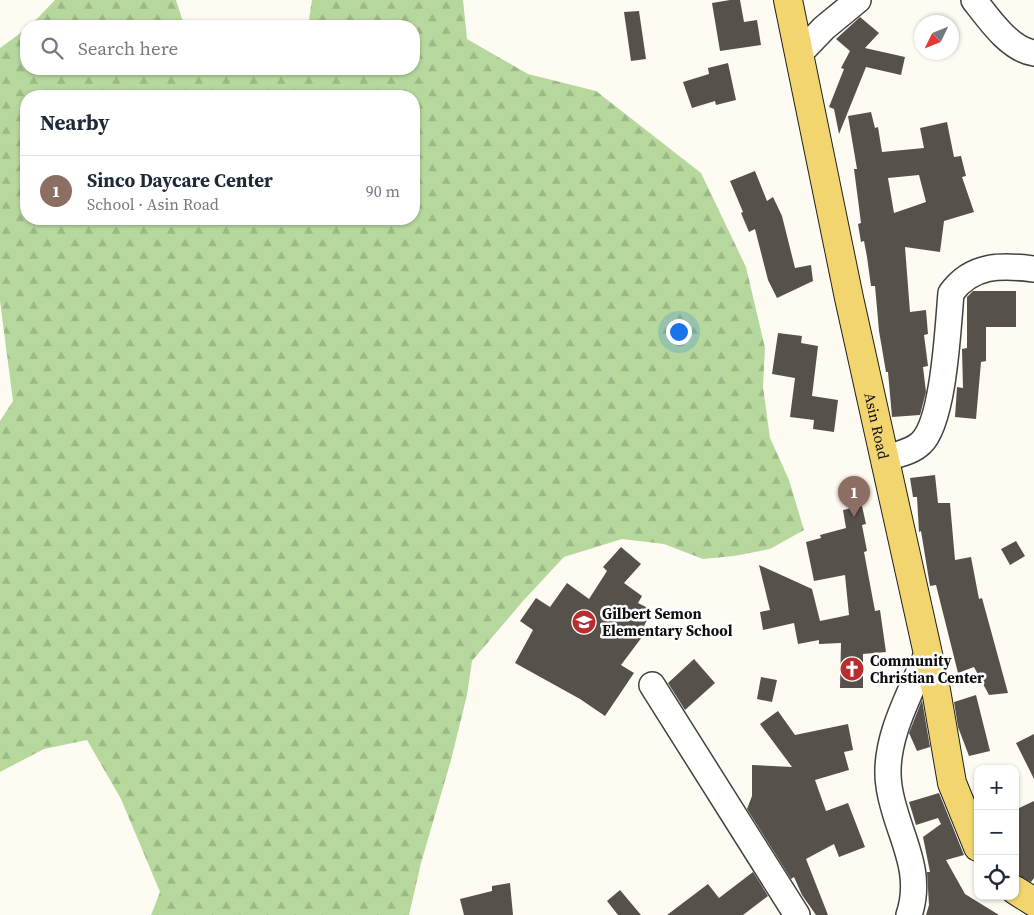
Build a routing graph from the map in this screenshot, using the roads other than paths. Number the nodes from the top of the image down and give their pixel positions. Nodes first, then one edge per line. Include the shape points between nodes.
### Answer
1 (788, 0) edge
2 (858, 0) edge
3 (974, 0) edge
4 (800, 53) junction
5 (1034, 53) edge
6 (1034, 269) edge
7 (886, 458) junction
8 (928, 652) junction
9 (652, 685) dead end
10 (974, 837) edge
11 (1019, 893) edge
12 (1034, 902) edge
13 (798, 915) edge
14 (909, 915) edge

1 - 4 main road, Asin Road
2 - 4 street
3 - 5 street via 1008,38 1024,52
4 - 7 main road, Asin Road via 849,298
6 - 7 street via 991,266 959,282 951,293 939,399 930,431 914,450
7 - 8 main road, Asin Road
8 - 10 main road, Asin Road via 952,784
8 - 14 street via 896,731 889,758 888,785 906,840 914,883
9 - 13 street
11 - 12 main road

